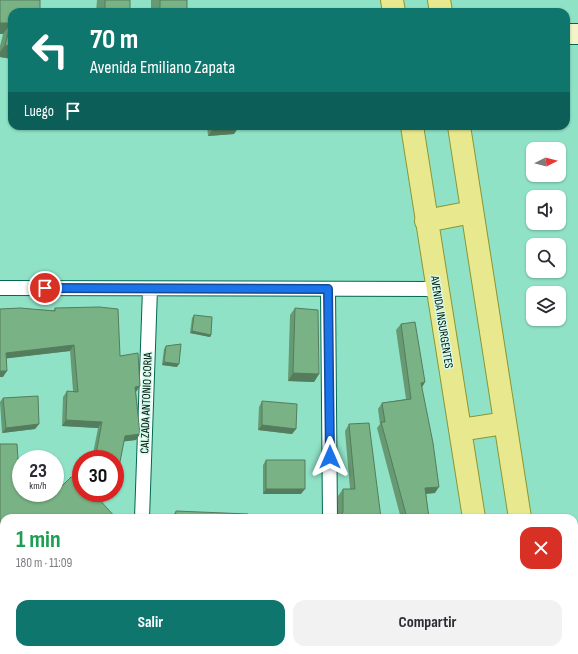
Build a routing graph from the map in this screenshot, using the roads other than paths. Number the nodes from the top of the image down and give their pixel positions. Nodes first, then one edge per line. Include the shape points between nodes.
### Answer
1 (413, 130) edge
2 (460, 130) edge
3 (472, 212) junction
4 (426, 220) junction
5 (0, 288) edge
6 (150, 289) junction
7 (328, 289) junction
8 (437, 289) junction
9 (505, 423) junction
10 (460, 430) junction
11 (142, 514) edge
12 (330, 514) edge
13 (473, 514) edge
14 (519, 514) edge

1 - 4 main road, AVENIDA INSURGENTES
2 - 3 main road
3 - 4 main road
3 - 9 main road
4 - 8 main road, AVENIDA INSURGENTES
5 - 6 street
6 - 7 street
6 - 11 street, CALZADA ANTONIO CORIA
7 - 8 street
7 - 12 street
8 - 10 main road, AVENIDA INSURGENTES
9 - 10 main road
9 - 14 main road
10 - 13 main road, AVENIDA INSURGENTES

